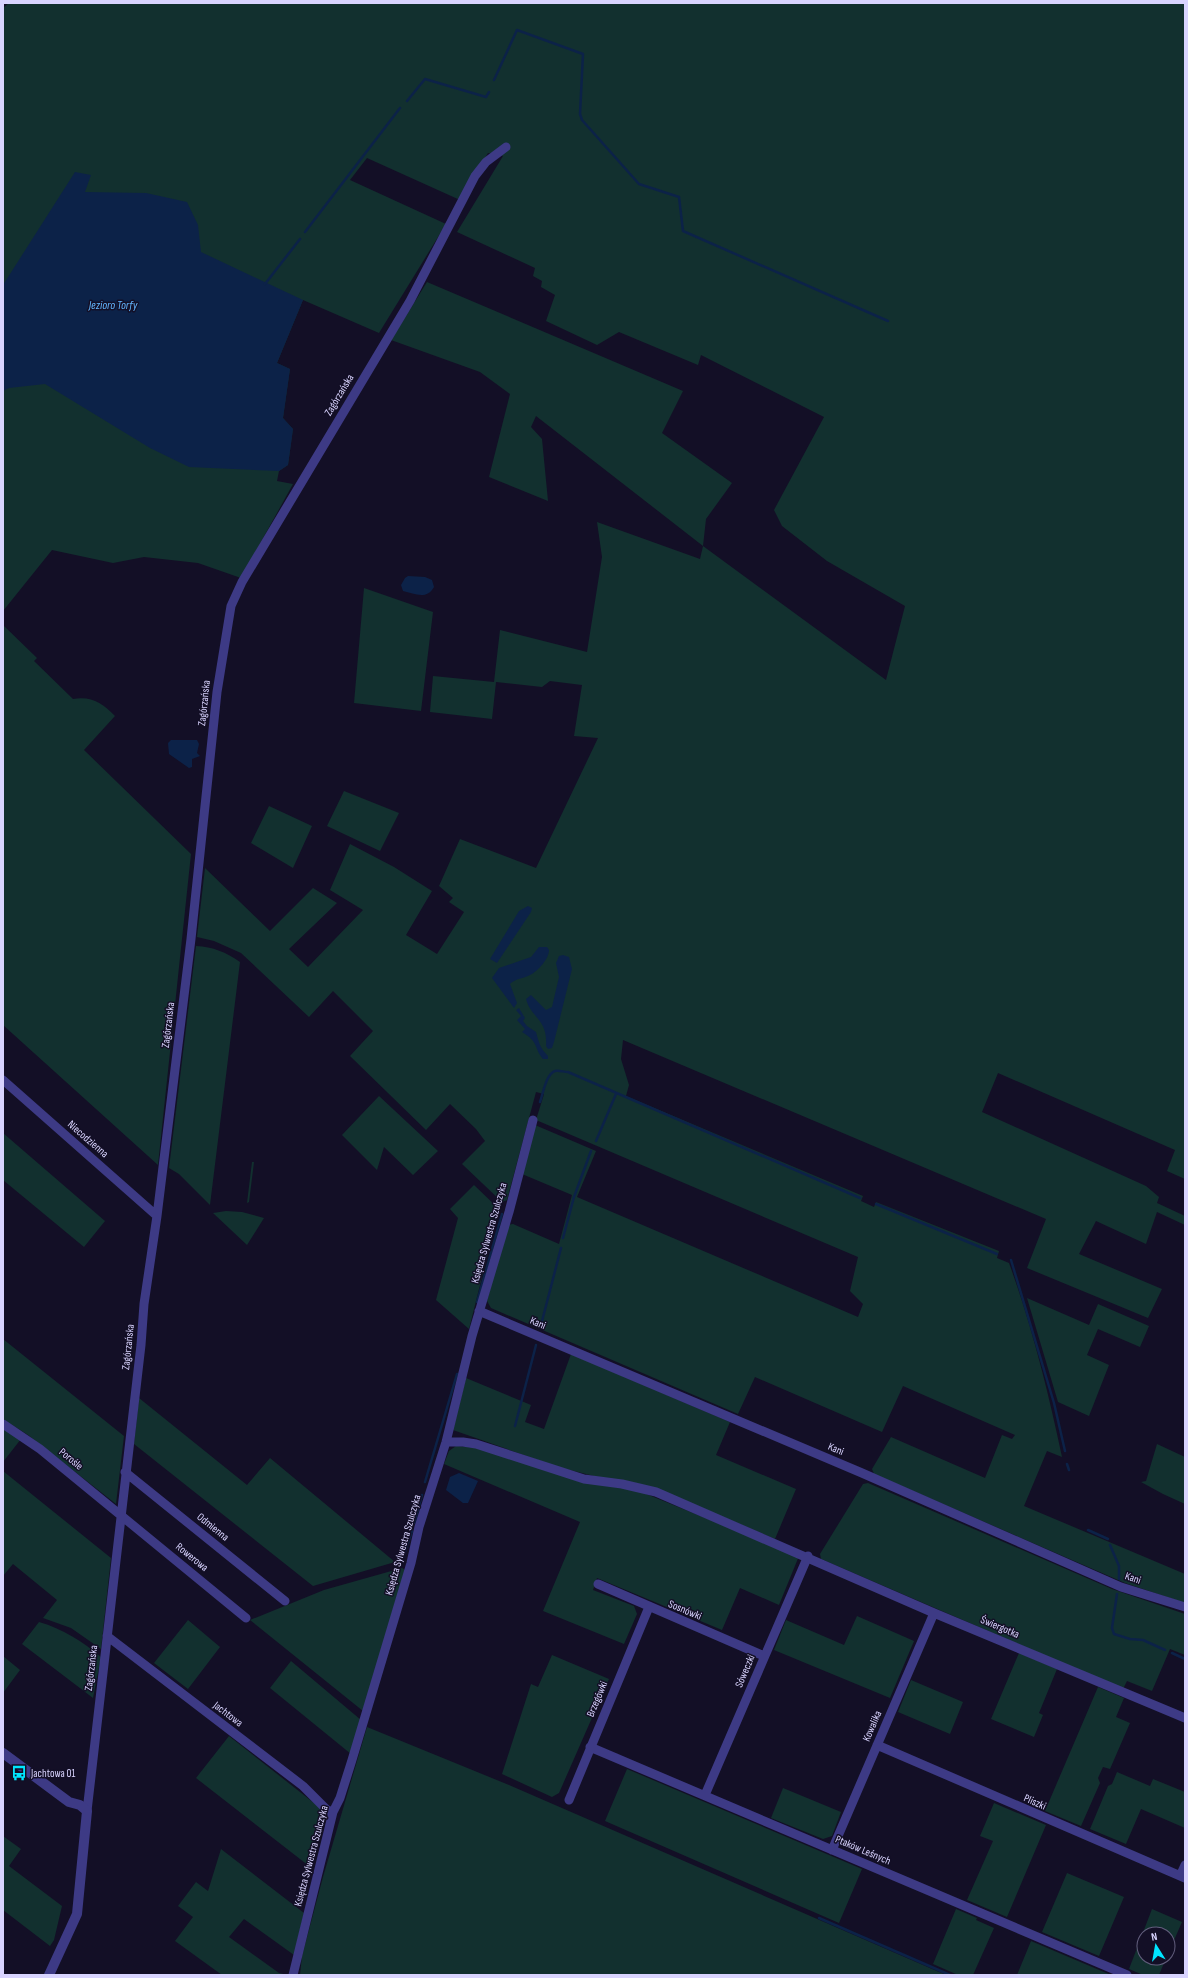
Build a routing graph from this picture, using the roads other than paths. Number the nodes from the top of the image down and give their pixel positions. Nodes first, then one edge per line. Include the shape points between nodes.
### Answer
1 (506, 147) dead end
2 (3, 1080) edge
3 (533, 1120) dead end
4 (157, 1216) junction
5 (479, 1311) junction
6 (3, 1424) edge
7 (446, 1442) junction
8 (125, 1472) junction
9 (121, 1516) junction
10 (808, 1556) junction
11 (598, 1584) dead end
12 (285, 1601) dead end
13 (649, 1607) junction
14 (1185, 1607) edge
15 (934, 1613) junction
16 (246, 1618) dead end
17 (107, 1636) junction
18 (764, 1656) junction
19 (1185, 1718) edge
20 (877, 1745) junction
21 (590, 1747) junction
22 (3, 1753) edge
23 (705, 1795) junction
24 (569, 1800) dead end
25 (87, 1811) junction
26 (333, 1812) junction
27 (832, 1850) junction
28 (1185, 1865) edge
29 (1182, 1877) edge
30 (49, 1975) edge
31 (293, 1975) edge
32 (1127, 1975) edge

1 - 4 street, Zagórzańska via 486,162 475,176 410,301 246,575 231,606 217,692
2 - 4 street, Niecodzienna
3 - 5 street, Księdza Sylwestra Szulczyka
4 - 8 street, Zagórzańska
5 - 7 street, Księdza Sylwestra Szulczyka
5 - 14 street, Kani via 855,1470 1121,1587
6 - 9 street, Porośle via 40,1449
7 - 10 street, Świergotka via 476,1444 584,1479 656,1492
7 - 26 street, Księdza Sylwestra Szulczyka via 352,1760
8 - 9 street, Zagórzańska
8 - 12 street, Odmienna
9 - 16 street, Rowerowa
9 - 17 street, Zagórzańska
10 - 15 street, Świergotka
10 - 18 street, Sóweczki
11 - 13 street, Sosnówki
13 - 18 street, Sosnówki
13 - 21 street, Brzegówki
15 - 19 street, Świergotka
15 - 20 street, Kowalika
17 - 25 street, Zagórzańska
17 - 26 street, Jachtowa via 303,1786 327,1810
18 - 23 street, Sóweczki
20 - 27 street, Kowalika
20 - 29 street, Pliszki
21 - 23 street, Ptaków Leśnych
21 - 24 street, Brzegówki
22 - 25 street via 69,1802 80,1805
23 - 27 street, Ptaków Leśnych
25 - 30 street, Zagórzańska via 77,1914
26 - 31 street, Księdza Sylwestra Szulczyka
27 - 32 street, Ptaków Leśnych
28 - 29 street

